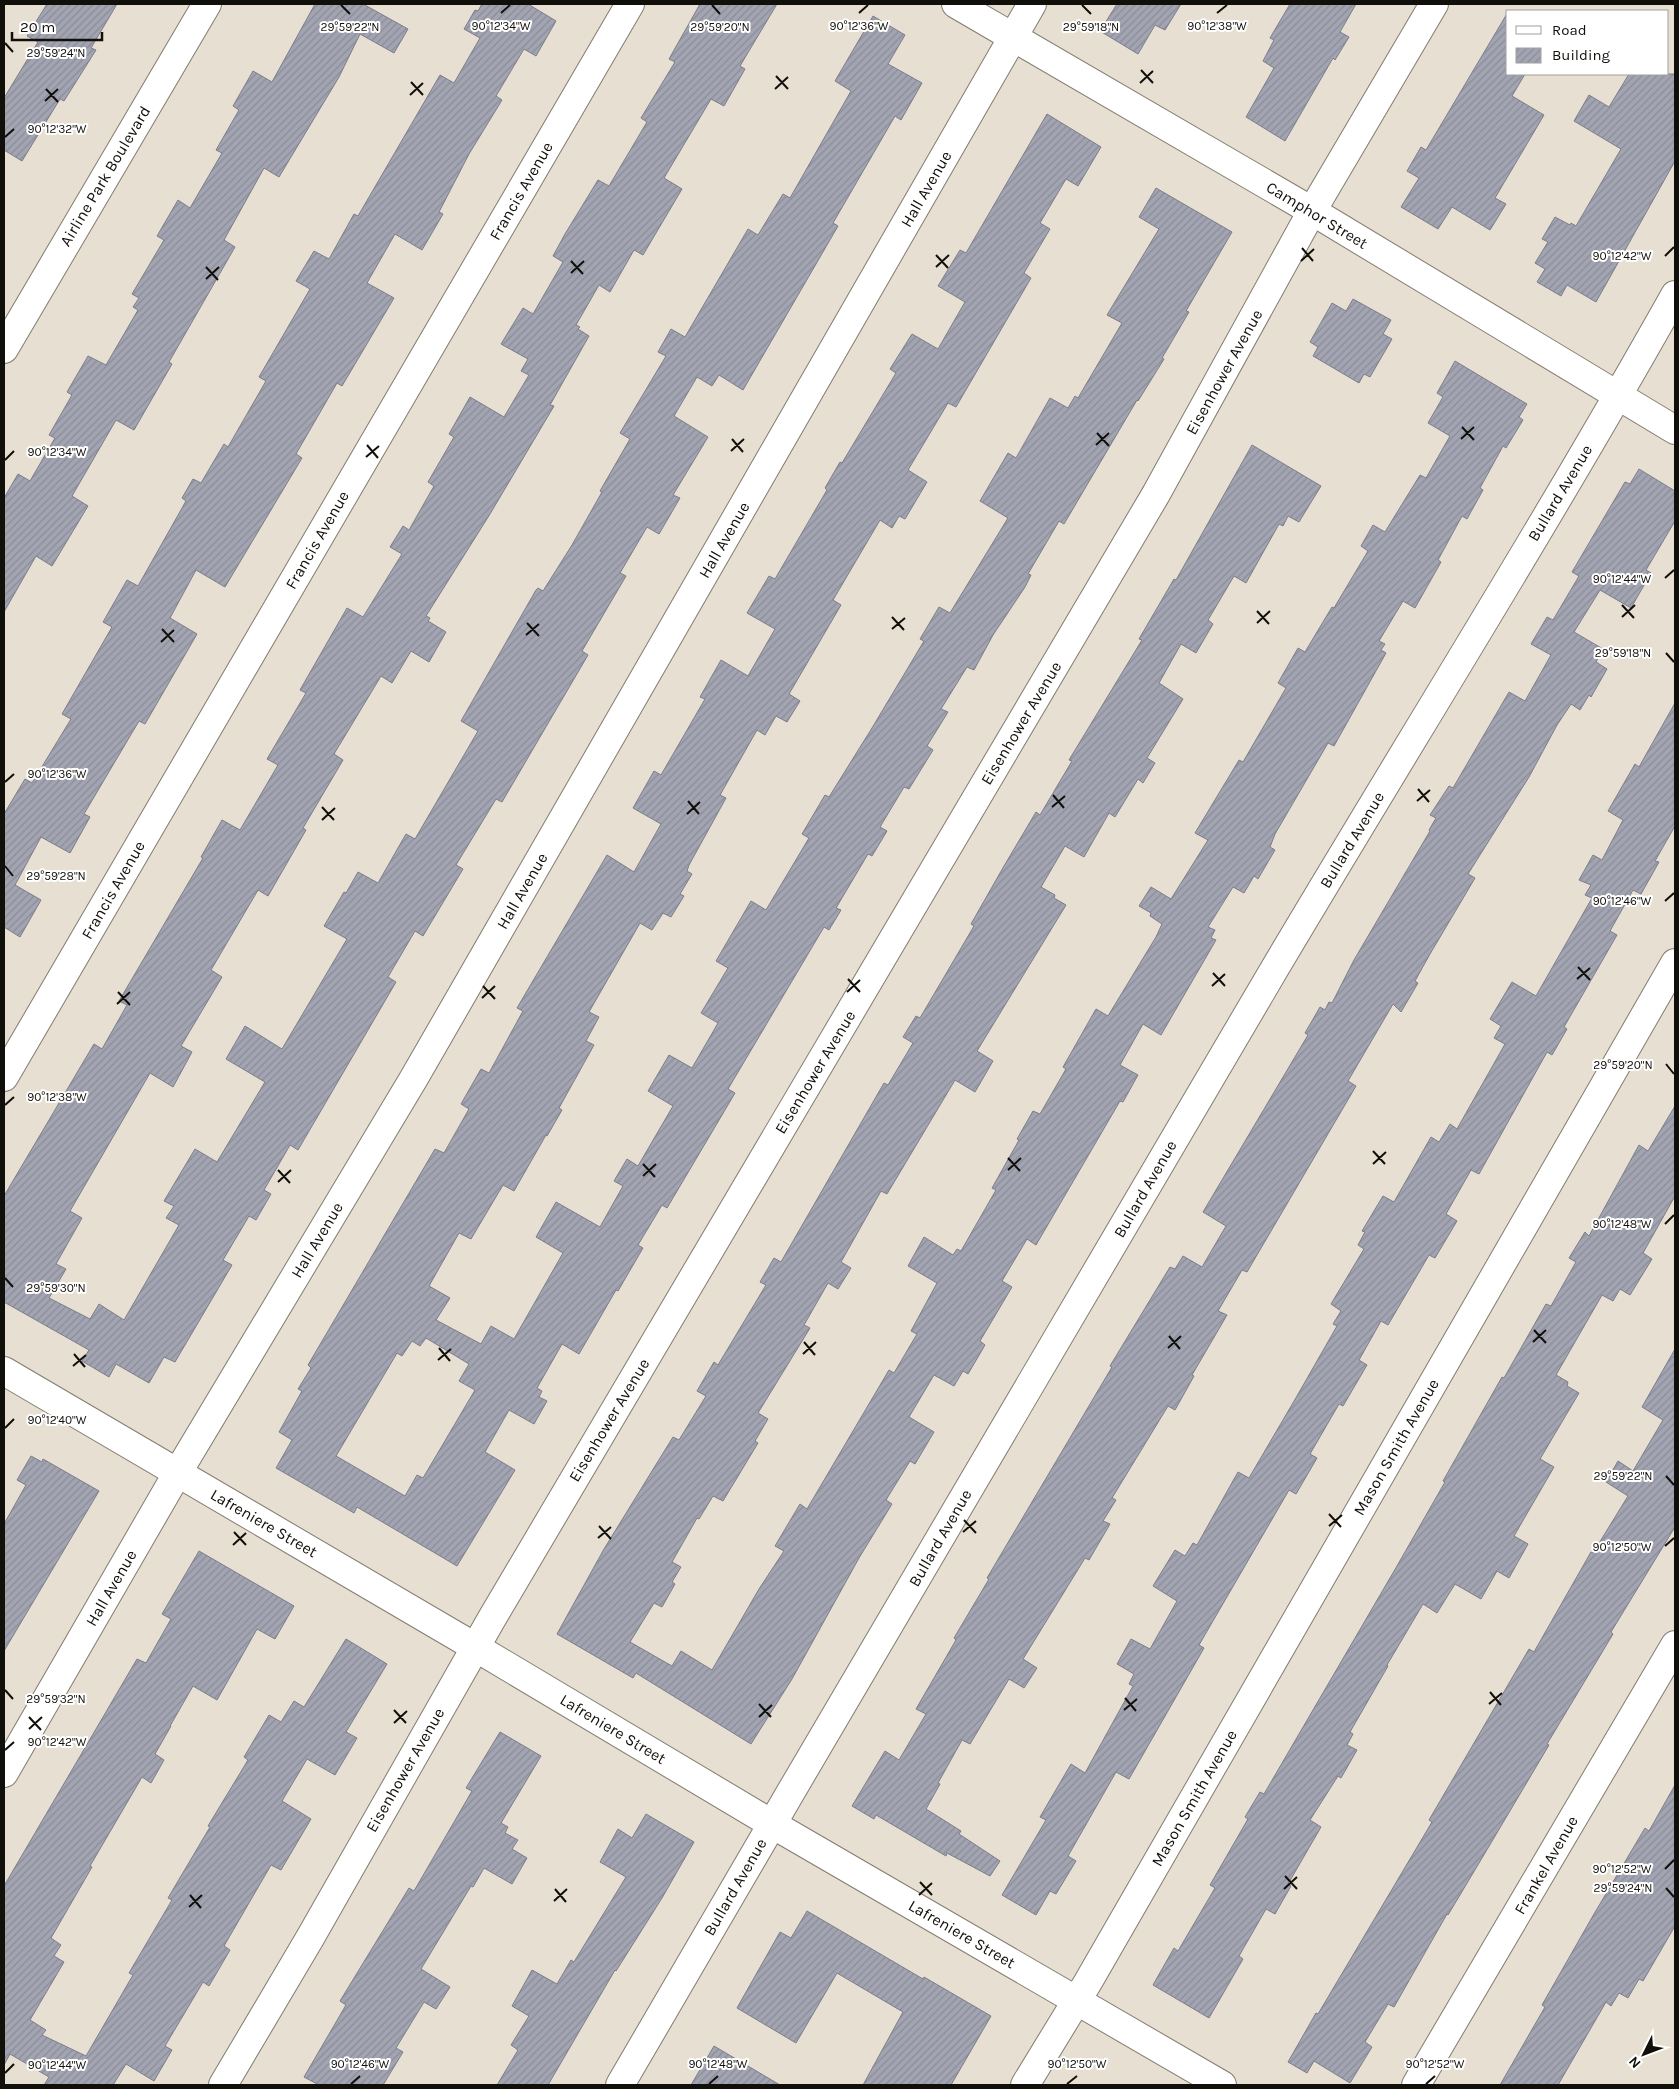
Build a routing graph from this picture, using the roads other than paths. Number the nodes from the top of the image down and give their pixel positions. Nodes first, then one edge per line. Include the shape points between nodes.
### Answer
1 (207, 4) edge
2 (630, 4) edge
3 (956, 4) edge
4 (1032, 4) edge
5 (1434, 4) edge
6 (1013, 38) junction
7 (1312, 211) junction
8 (1675, 295) edge
9 (4, 349) edge
10 (1618, 396) junction
11 (1675, 430) edge
12 (1675, 963) edge
13 (4, 1077) edge
14 (4, 1371) edge
15 (178, 1472) junction
16 (1675, 1645) edge
17 (476, 1647) junction
18 (4, 1773) edge
19 (772, 1824) junction
20 (1077, 2000) junction
21 (223, 2085) edge
22 (620, 2085) edge
23 (1025, 2085) edge
24 (1222, 2085) edge
25 (1416, 2085) edge

1 - 9 street, Airline Park Boulevard
2 - 13 street, Francis Avenue
3 - 6 street, Camphor Street
4 - 6 street, Hall Avenue
5 - 7 street, Eisenhower Avenue
6 - 7 street, Camphor Street
6 - 15 street, Hall Avenue via 419,1069
7 - 10 street, Camphor Street
7 - 17 street, Eisenhower Avenue via 1156,494
8 - 10 street, Bullard Avenue
10 - 11 street, Camphor Street
10 - 19 street, Bullard Avenue via 1277,965
12 - 20 street, Mason Smith Avenue
14 - 15 street, Lafreniere Street
15 - 17 street, Lafreniere Street
15 - 18 street, Hall Avenue
16 - 25 street, Frankel Avenue
17 - 19 street, Lafreniere Street
17 - 21 street, Eisenhower Avenue
19 - 20 street, Lafreniere Street
19 - 22 street, Bullard Avenue
20 - 23 street, Mason Smith Avenue
20 - 24 street, Lafreniere Street

